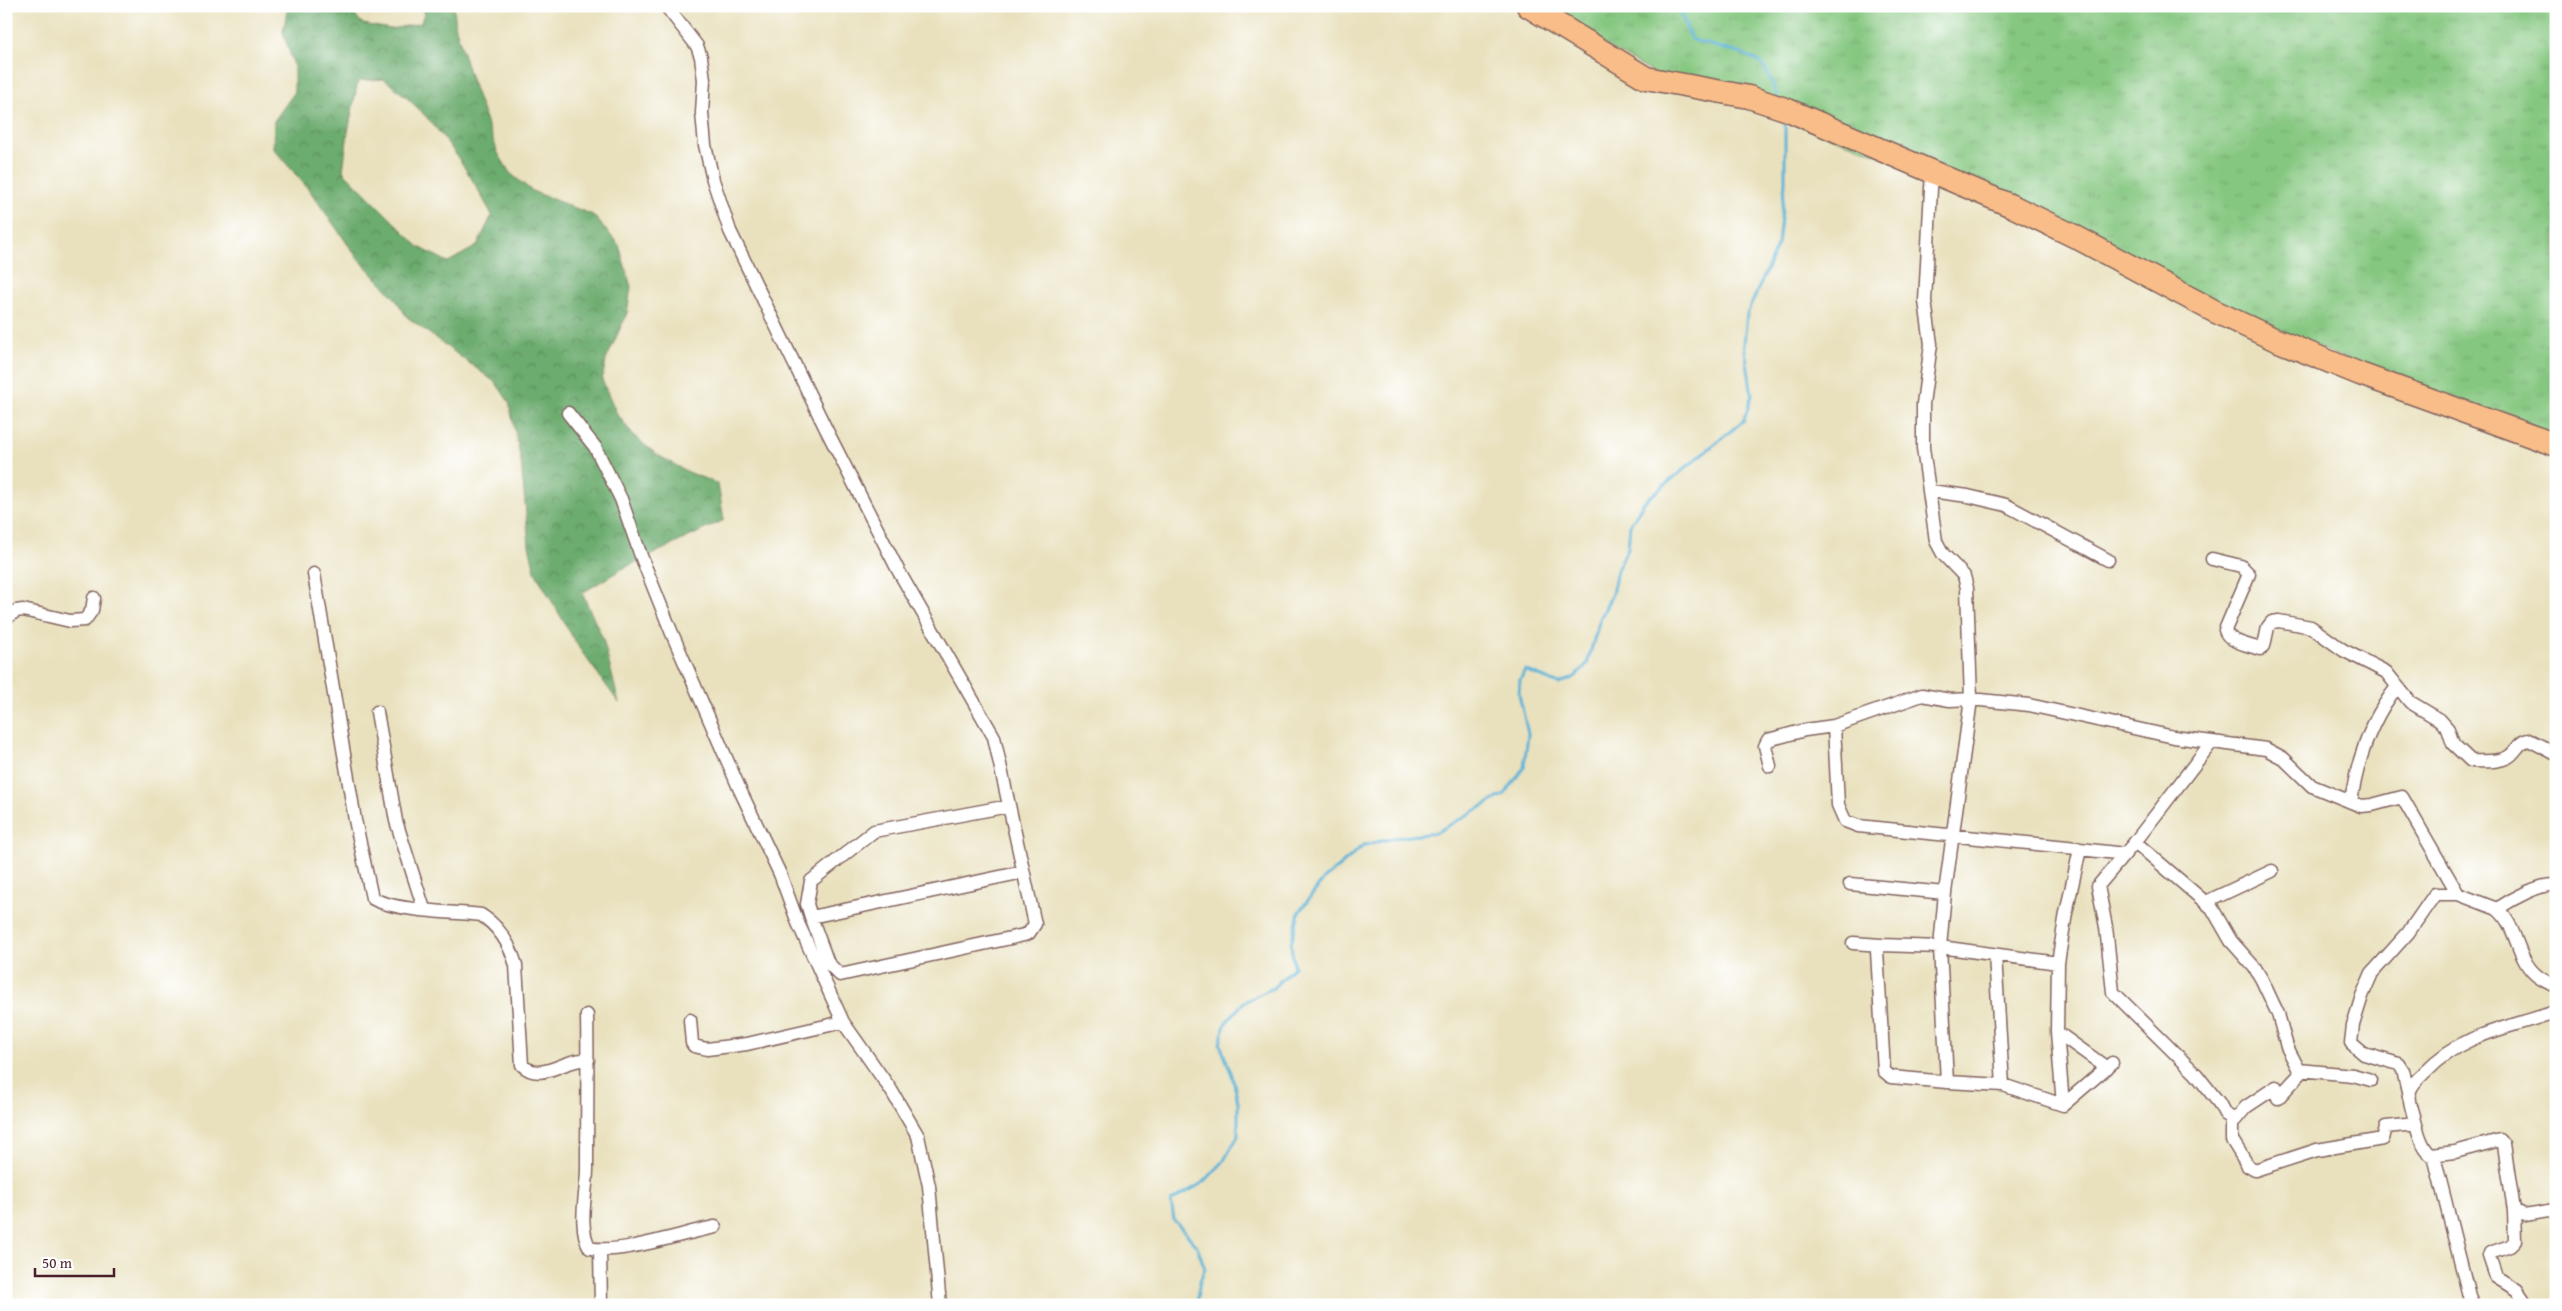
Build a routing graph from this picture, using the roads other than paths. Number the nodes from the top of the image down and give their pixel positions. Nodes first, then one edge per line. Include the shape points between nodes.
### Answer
1 (666, 6) edge
2 (1528, 6) edge
3 (1932, 170) junction
4 (568, 413) dead end
5 (2556, 445) edge
6 (1930, 491) junction
7 (2212, 559) dead end
8 (2108, 560) dead end
9 (314, 574) dead end
10 (94, 598) dead end
11 (6, 618) edge
12 (2397, 687) junction
13 (1971, 699) junction
14 (377, 712) dead end
15 (1834, 726) junction
16 (2211, 743) junction
17 (2556, 754) edge
18 (1770, 766) dead end
19 (2351, 802) junction
20 (1009, 806) junction
21 (1954, 835) junction
22 (2135, 842) junction
23 (2080, 849) junction
24 (2125, 854) junction
25 (2272, 871) dead end
26 (1023, 872) junction
27 (1850, 884) dead end
28 (2556, 886) edge
29 (1945, 893) junction
30 (2458, 894) junction
31 (2206, 902) junction
32 (424, 909) junction
33 (2497, 909) junction
34 (811, 917) junction
35 (1854, 943) dead end
36 (1881, 945) junction
37 (1940, 947) junction
38 (1996, 955) junction
39 (2058, 963) junction
40 (2556, 986) edge
41 (2556, 1009) edge
42 (587, 1015) dead end
43 (690, 1020) dead end
44 (843, 1022) junction
45 (2057, 1032) junction
46 (588, 1060) junction
47 (2302, 1072) junction
48 (2371, 1080) dead end
49 (1948, 1082) junction
50 (2003, 1085) junction
51 (2409, 1097) junction
52 (2063, 1105) junction
53 (2232, 1118) junction
54 (2416, 1124) junction
55 (2434, 1156) junction
56 (2514, 1210) junction
57 (2556, 1210) edge
58 (715, 1227) dead end
59 (600, 1250) junction
60 (601, 1305) edge
61 (940, 1305) edge
62 (2473, 1305) edge
63 (2527, 1305) edge

1 - 20 street via 701,57 705,145 730,232 898,570 988,725 999,754
2 - 3 highway via 1646,78 1750,97
3 - 5 highway via 2074,236 2214,311 2274,339 2360,374
3 - 6 street via 1925,301 1931,344 1921,426
4 - 44 street via 595,447 621,498 668,623
6 - 8 street via 2006,505
6 - 13 street via 1936,541 1947,560 1964,576 1967,588
7 - 12 street via 2241,566 2248,574 2225,630 2228,637 2260,649 2272,622 2311,627 2343,650 2386,672
9 - 32 street via 370,894 381,902
10 - 11 street via 92,610 85,620 70,621 23,610
12 - 17 street via 2410,702 2440,720 2454,744 2471,761 2500,760 2510,756 2521,742 2529,740
12 - 19 street via 2383,704 2374,724 2354,781
13 - 15 street via 1950,700 1922,695
13 - 16 street via 2029,705
13 - 21 street
14 - 32 street via 396,821
15 - 18 street via 1768,740 1764,746
15 - 21 street via 1838,805 1845,821 1858,826
16 - 19 street via 2250,746 2273,752 2312,786
16 - 22 street
19 - 30 street via 2372,805 2402,797
20 - 26 street
20 - 34 street via 874,831 811,881 807,904
21 - 23 street
21 - 29 street
22 - 24 street
22 - 31 street
23 - 24 street
23 - 39 street
24 - 53 street via 2098,886 2106,927 2111,989 2196,1074 2225,1114
25 - 31 street
26 - 34 street
26 - 34 street via 1035,924 1030,933 840,975 828,963
27 - 29 street
28 - 33 street via 2546,885
29 - 37 street
30 - 33 street
30 - 51 street via 2439,893 2430,898 2408,934 2372,973 2353,1025 2353,1046 2364,1054 2399,1064
31 - 47 street via 2262,980 2278,1014 2286,1047
32 - 46 street via 481,915 490,920 504,938 516,965 522,1065 526,1070 544,1072 579,1059
33 - 40 street via 2506,920 2527,965 2534,974
35 - 36 street
36 - 37 street
36 - 49 street via 1877,951 1884,1071 1891,1076
37 - 38 street
37 - 49 street
38 - 39 street
38 - 50 street
39 - 45 street
41 - 51 street via 2453,1047 2420,1077 2410,1089
42 - 46 street
43 - 44 street via 692,1043 707,1048 747,1044
44 - 61 street via 891,1090 918,1136 928,1186
45 - 52 street
45 - 52 street via 2110,1065
46 - 59 street via 584,1226 590,1248
47 - 48 street via 2353,1075
47 - 53 street via 2278,1098 2276,1087 2246,1106 2235,1120
49 - 50 street
50 - 52 street
51 - 54 street
53 - 54 street via 2232,1140 2248,1166 2255,1170 2317,1150 2383,1139 2389,1126
54 - 55 street via 2426,1151
55 - 56 street via 2493,1141 2503,1142
55 - 62 street via 2468,1296
56 - 57 street via 2524,1215
56 - 63 street via 2515,1241 2489,1256 2496,1277 2517,1290
58 - 59 street
59 - 60 street

